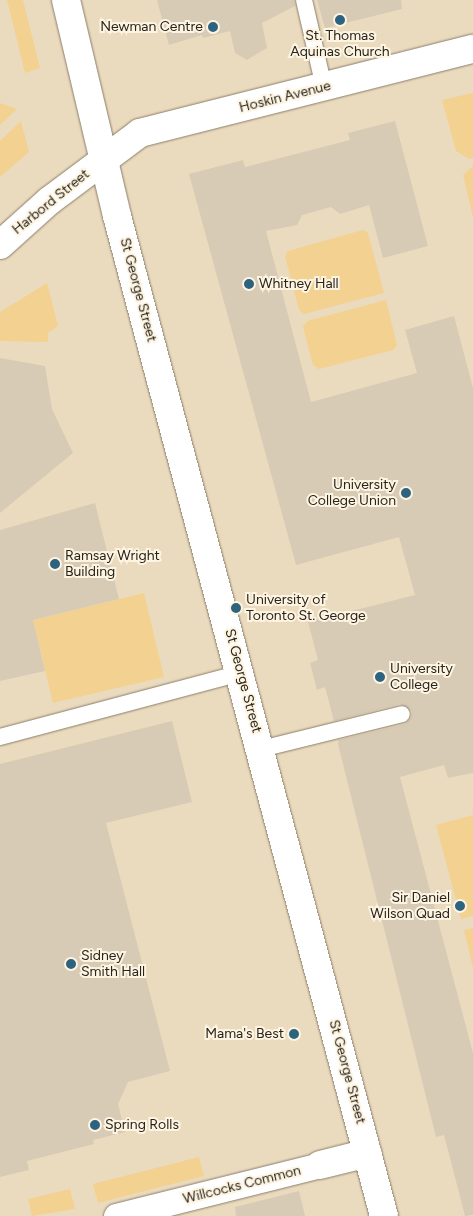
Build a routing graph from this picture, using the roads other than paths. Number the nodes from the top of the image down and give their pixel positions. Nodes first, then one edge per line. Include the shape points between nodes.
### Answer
1 (66, 0) edge
2 (304, 0) edge
3 (473, 49) edge
4 (324, 87) junction
5 (104, 160) junction
6 (0, 245) edge
7 (240, 672) junction
8 (402, 714) dead end
9 (0, 737) edge
10 (261, 749) junction
11 (368, 1153) junction
12 (320, 1165) joint
13 (116, 1216) edge
14 (384, 1216) edge

1 - 5 street, St George Street
2 - 4 lane
3 - 4 street, Hoskin Avenue
4 - 5 street, Hoskin Avenue via 140,134
5 - 6 street, Harbord Street via 49,201
5 - 7 street, St George Street
7 - 9 lane
7 - 10 street, St George Street
8 - 10 lane
10 - 11 street, St George Street
11 - 12 street, Willcocks Common
11 - 14 street, St George Street
12 - 13 street, Willcocks Common

